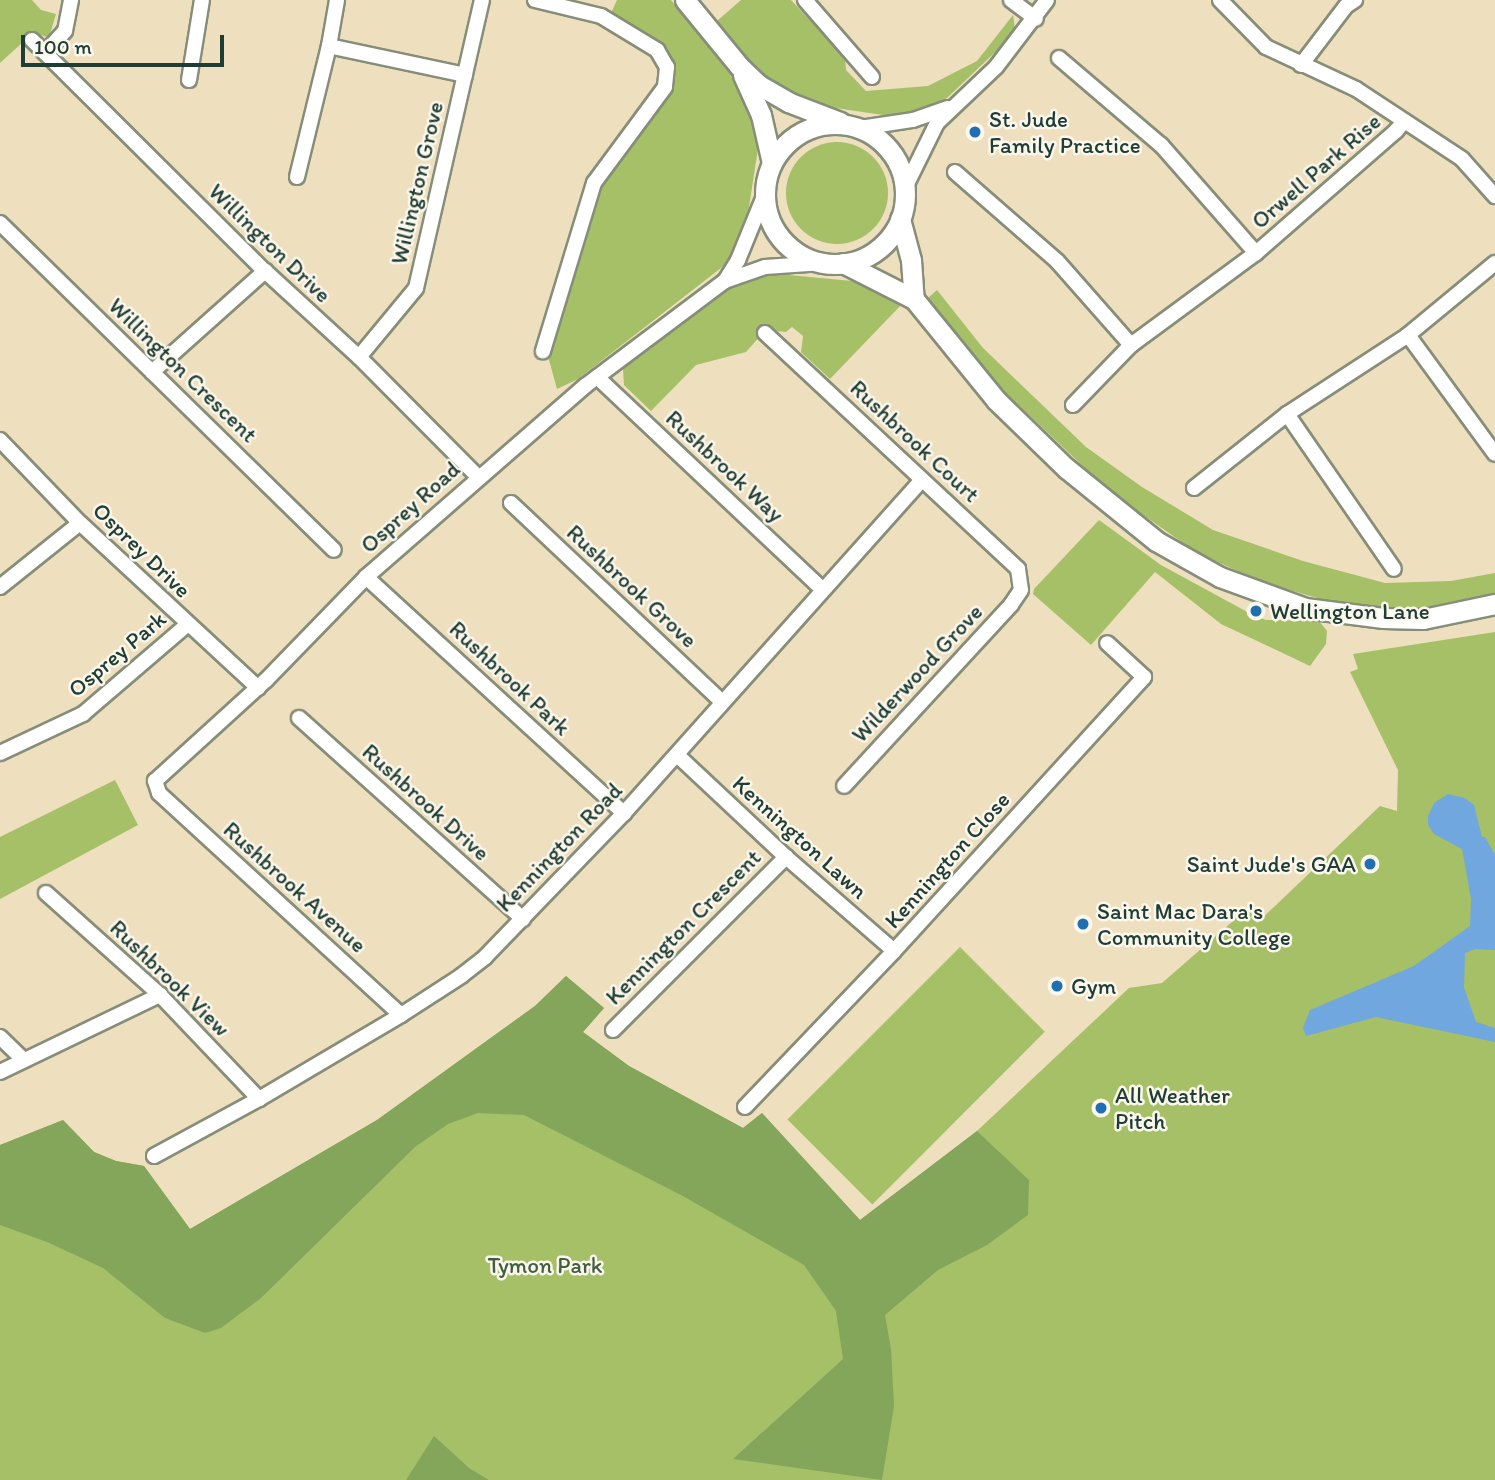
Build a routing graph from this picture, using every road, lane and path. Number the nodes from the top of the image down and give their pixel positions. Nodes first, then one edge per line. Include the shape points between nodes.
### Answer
1 (71, 0) edge
2 (202, 0) edge
3 (337, 0) edge
4 (482, 0) edge
5 (535, 0) edge
6 (685, 0) edge
7 (805, 0) edge
8 (1011, 0) edge
9 (1047, 0) edge
10 (1220, 0) edge
11 (1355, 0) edge
12 (1036, 19) junction
13 (32, 40) dead end
14 (330, 46) junction
15 (45, 53) junction
16 (1059, 58) dead end
17 (1301, 65) junction
18 (739, 66) junction
19 (465, 75) junction
20 (872, 77) dead end
21 (188, 80) dead end
22 (956, 106) junction
23 (1404, 121) junction
24 (852, 126) junction
25 (772, 163) junction
26 (955, 172) dead end
27 (297, 177) dead end
28 (905, 188) junction
29 (765, 194) junction
30 (1495, 196) edge
31 (901, 219) junction
32 (0, 223) edge
33 (1256, 253) junction
34 (1495, 262) edge
35 (833, 263) junction
36 (265, 271) junction
37 (725, 281) junction
38 (915, 299) junction
39 (765, 333) dead end
40 (1408, 335) junction
41 (1132, 345) junction
42 (542, 351) dead end
43 (359, 357) junction
44 (152, 372) junction
45 (597, 377) junction
46 (1073, 405) dead end
47 (1287, 414) junction
48 (0, 440) edge
49 (1495, 454) edge
50 (478, 477) junction
51 (922, 480) junction
52 (1194, 488) dead end
53 (511, 503) dead end
54 (80, 523) junction
55 (334, 550) dead end
56 (1394, 569) dead end
57 (366, 577) junction
58 (0, 587) edge
59 (822, 589) junction
60 (1021, 590) joint
61 (1495, 604) edge
62 (187, 625) junction
63 (1107, 643) dead end
64 (258, 688) junction
65 (722, 702) junction
66 (299, 718) dead end
67 (0, 753) edge
68 (677, 755) junction
69 (844, 786) dead end
70 (159, 793) joint
71 (624, 813) junction
72 (786, 857) junction
73 (46, 893) dead end
74 (523, 919) junction
75 (894, 951) junction
76 (160, 995) junction
77 (401, 1015) junction
78 (613, 1030) dead end
79 (0, 1037) edge
80 (24, 1060) junction
81 (0, 1072) edge
82 (260, 1099) junction
83 (745, 1107) dead end
84 (154, 1156) dead end

1 - 15 street via 65,31
2 - 21 street
3 - 14 street
4 - 19 street, Willington Grove
5 - 42 street via 601,16 657,50 667,68 665,87 594,183
6 - 18 street
7 - 20 street
8 - 12 street
9 - 12 street
10 - 17 street via 1266,47
11 - 17 street
12 - 22 street
13 - 15 street, Willington Drive
14 - 19 street
14 - 27 street
15 - 36 street, Willington Drive
16 - 33 street, Orwell Park Rise via 1161,145
17 - 23 street via 1356,89
18 - 24 street via 788,102
18 - 25 street via 761,115
19 - 43 street, Willington Grove via 416,288
22 - 24 street via 913,120
22 - 28 street via 937,123
23 - 30 street via 1462,159
23 - 33 street, Orwell Park Rise
24 - 25 street via 814,127 799,133
24 - 28 street via 876,136 894,156
25 - 29 street
26 - 41 street via 1057,261
28 - 31 street
29 - 35 street via 768,216 781,238 800,255
29 - 37 street, Osprey Road
31 - 35 street via 878,249 865,257
31 - 38 street
32 - 44 street, Willington Crescent
33 - 41 street, Orwell Park Rise
34 - 40 street
35 - 37 street, Osprey Road via 765,267
35 - 38 street
36 - 43 street, Willington Drive
36 - 44 street
37 - 45 street, Osprey Road
38 - 61 street via 996,400 1066,468 1156,541 1220,577 1305,608 1383,618 1423,619
39 - 51 street, Rushbrook Court
40 - 47 street
40 - 49 street
41 - 46 street, Orwell Park Rise
43 - 50 street, Willington Drive
44 - 55 street, Willington Crescent
45 - 50 street, Osprey Road
45 - 59 street, Rushbrook Way
47 - 52 street
47 - 56 street
48 - 54 street, Osprey Drive
50 - 57 street, Osprey Road
51 - 59 street, Kennington Road
51 - 60 street, Rushbrook Court via 1018,569
53 - 65 street, Rushbrook Grove
54 - 58 street
54 - 62 street, Osprey Drive
57 - 64 street, Osprey Road
57 - 71 street, Rushbrook Park
59 - 65 street, Kennington Road
60 - 69 street, Wilderwood Grove
62 - 64 street, Osprey Drive
62 - 67 street, Osprey Park via 83,714
63 - 75 street, Kennington Close via 1144,677
64 - 70 street, Osprey Road via 159,775 155,781
65 - 68 street, Kennington Road
66 - 74 street, Rushbrook Drive
68 - 71 street, Kennington Road
68 - 72 street, Kennington Lawn
70 - 77 street, Rushbrook Avenue
71 - 74 street, Kennington Road
72 - 75 street, Kennington Lawn
72 - 78 street, Kennington Crescent
73 - 76 street, Rushbrook View
74 - 77 street, Kennington Road via 461,976
75 - 83 street, Kennington Close
76 - 80 street
76 - 82 street, Rushbrook View
77 - 82 street, Kennington Road
79 - 80 street
80 - 81 street
82 - 84 street, Kennington Road

